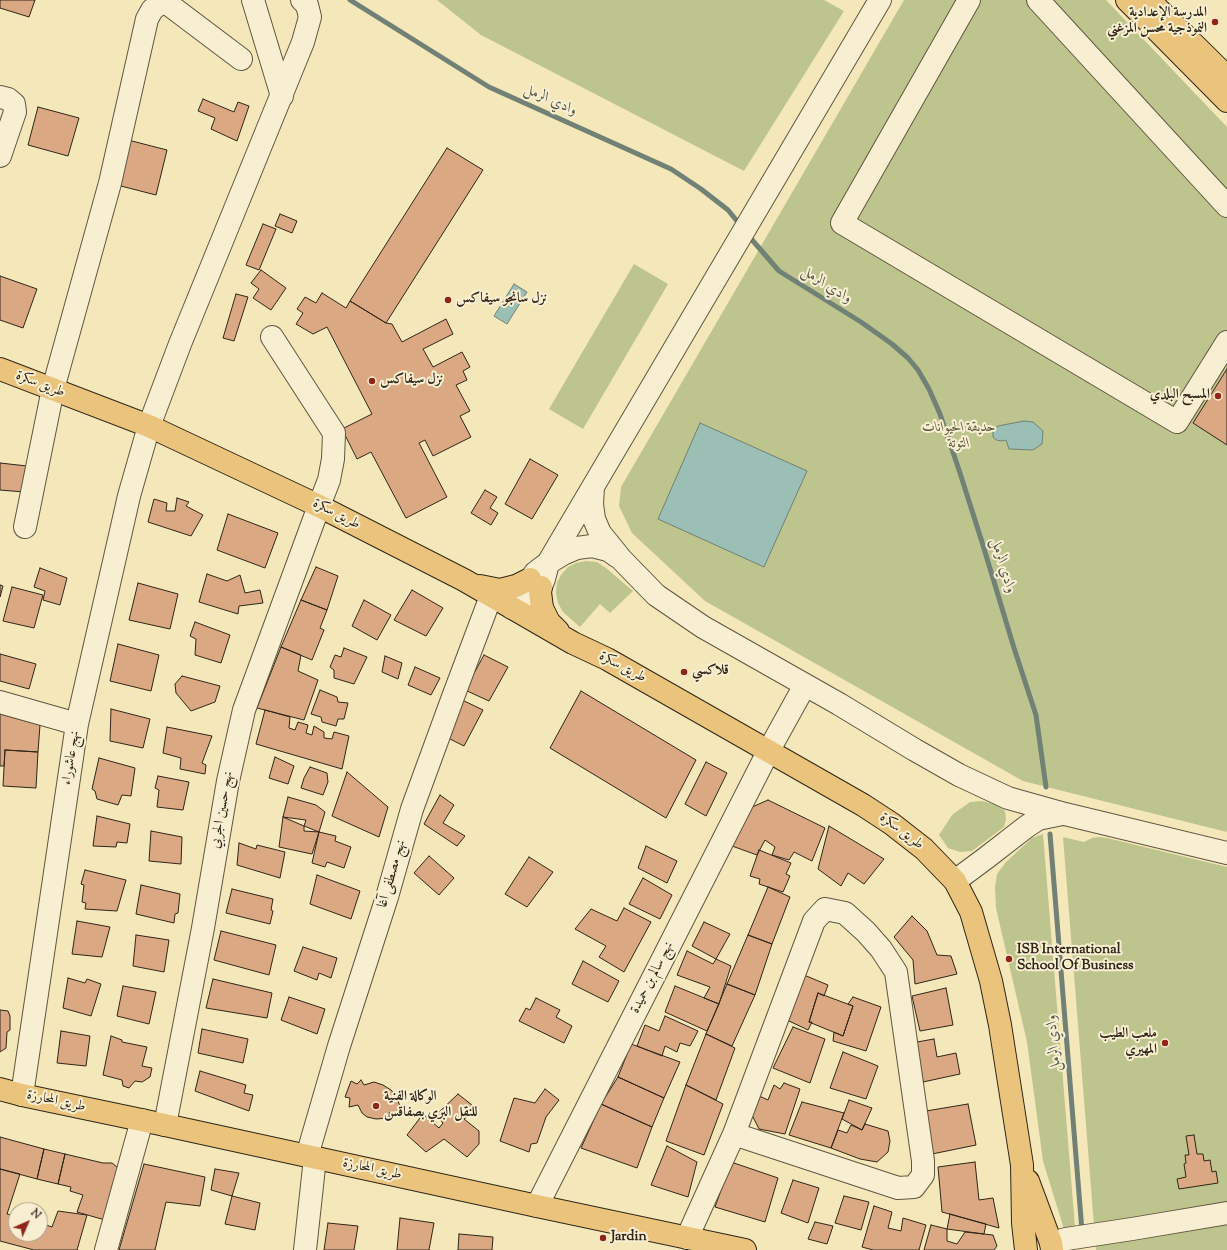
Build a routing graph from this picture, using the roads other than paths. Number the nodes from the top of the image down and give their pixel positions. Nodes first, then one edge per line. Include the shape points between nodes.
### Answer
1 (253, 0) edge
2 (302, 0) edge
3 (880, 0) edge
4 (969, 0) edge
5 (1038, 0) edge
6 (1127, 0) edge
7 (1149, 0) edge
8 (241, 59) dead end
9 (1227, 77) edge
10 (282, 96) junction
11 (0, 97) edge
12 (1227, 101) edge
13 (0, 156) edge
14 (1227, 206) edge
15 (272, 337) dead end
16 (1227, 342) edge
17 (0, 369) edge
18 (53, 389) junction
19 (149, 426) junction
20 (592, 487) junction
21 (320, 506) junction
22 (25, 527) dead end
23 (621, 559) junction
24 (548, 562) junction
25 (464, 580) junction
26 (536, 583) junction
27 (491, 596) junction
28 (520, 613) junction
29 (573, 643) junction
30 (805, 685) junction
31 (0, 702) edge
32 (77, 724) junction
33 (769, 750) junction
34 (1008, 798) junction
35 (1065, 814) junction
36 (1015, 835) junction
37 (1227, 853) edge
38 (955, 881) junction
39 (0, 1089) edge
40 (22, 1095) junction
41 (142, 1120) junction
42 (165, 1125) junction
43 (734, 1134) junction
44 (311, 1157) junction
45 (1022, 1165) junction
46 (537, 1206) junction
47 (1227, 1213) edge
48 (687, 1238) junction
49 (1056, 1244) edge
50 (106, 1250) edge
51 (305, 1250) edge
52 (745, 1250) edge
53 (1026, 1250) edge

1 - 10 street
2 - 10 street, نهج عاشوراء via 307,5 310,17
3 - 20 street
4 - 16 street via 842,222 1177,422
5 - 14 street
6 - 12 main road
7 - 9 main road
8 - 18 street via 168,4 160,3 152,10 147,19 110,183
10 - 19 street, نهج عاشوراء via 212,263
11 - 13 street via 14,104 15,112
15 - 21 street, نهج حسين الجربي via 334,433 334,459
17 - 18 main road, طريق سكرة
18 - 19 main road, طريق سكرة
18 - 22 street
19 - 21 main road, طريق سكرة
19 - 32 street, نهج عاشوراء via 129,496
20 - 23 street via 594,519 600,533
20 - 24 street
21 - 25 main road, طريق سكرة
21 - 42 street, نهج حسين الجربي via 244,710 228,781
23 - 24 street via 608,550 592,546 577,548
23 - 30 street via 656,595 703,628
24 - 26 street via 536,573
25 - 26 main road via 484,588 500,590
25 - 27 main road, طريق سكرة
26 - 28 street
26 - 29 main road via 542,608 549,622
27 - 28 main road, طريق سكرة
27 - 44 street, نهج مصطفى آغا via 412,809 387,897 339,1046
28 - 29 main road, طريق سكرة
29 - 33 main road, طريق سكرة via 607,659
30 - 33 street, نهج سالم بن حميدة
30 - 34 street via 953,771
31 - 32 street
32 - 40 street, نهج عاشوراء
33 - 38 main road, طريق سكرة via 892,824 924,849
33 - 46 street, نهج سالم بن حميدة
34 - 35 street
34 - 36 street via 1017,814
35 - 36 street via 1038,819
35 - 37 street
36 - 38 street
38 - 45 main road, طريق سكرة via 971,912 991,981
39 - 40 main road, طريق المحارزة
40 - 41 main road, طريق المحارزة
41 - 42 main road, طريق المحارزة
41 - 50 street
42 - 44 main road, طريق المحارزة
43 - 43 street via 898,1188 914,1187 923,1175 896,972 881,949 845,913 825,909 814,921
43 - 48 street
44 - 46 main road, طريق المحارزة
44 - 51 street, نهج مصطفى آغا
45 - 49 main road
45 - 53 main road
46 - 48 main road, طريق المحارزة
47 - 49 street
48 - 52 main road, طريق المحارزة

